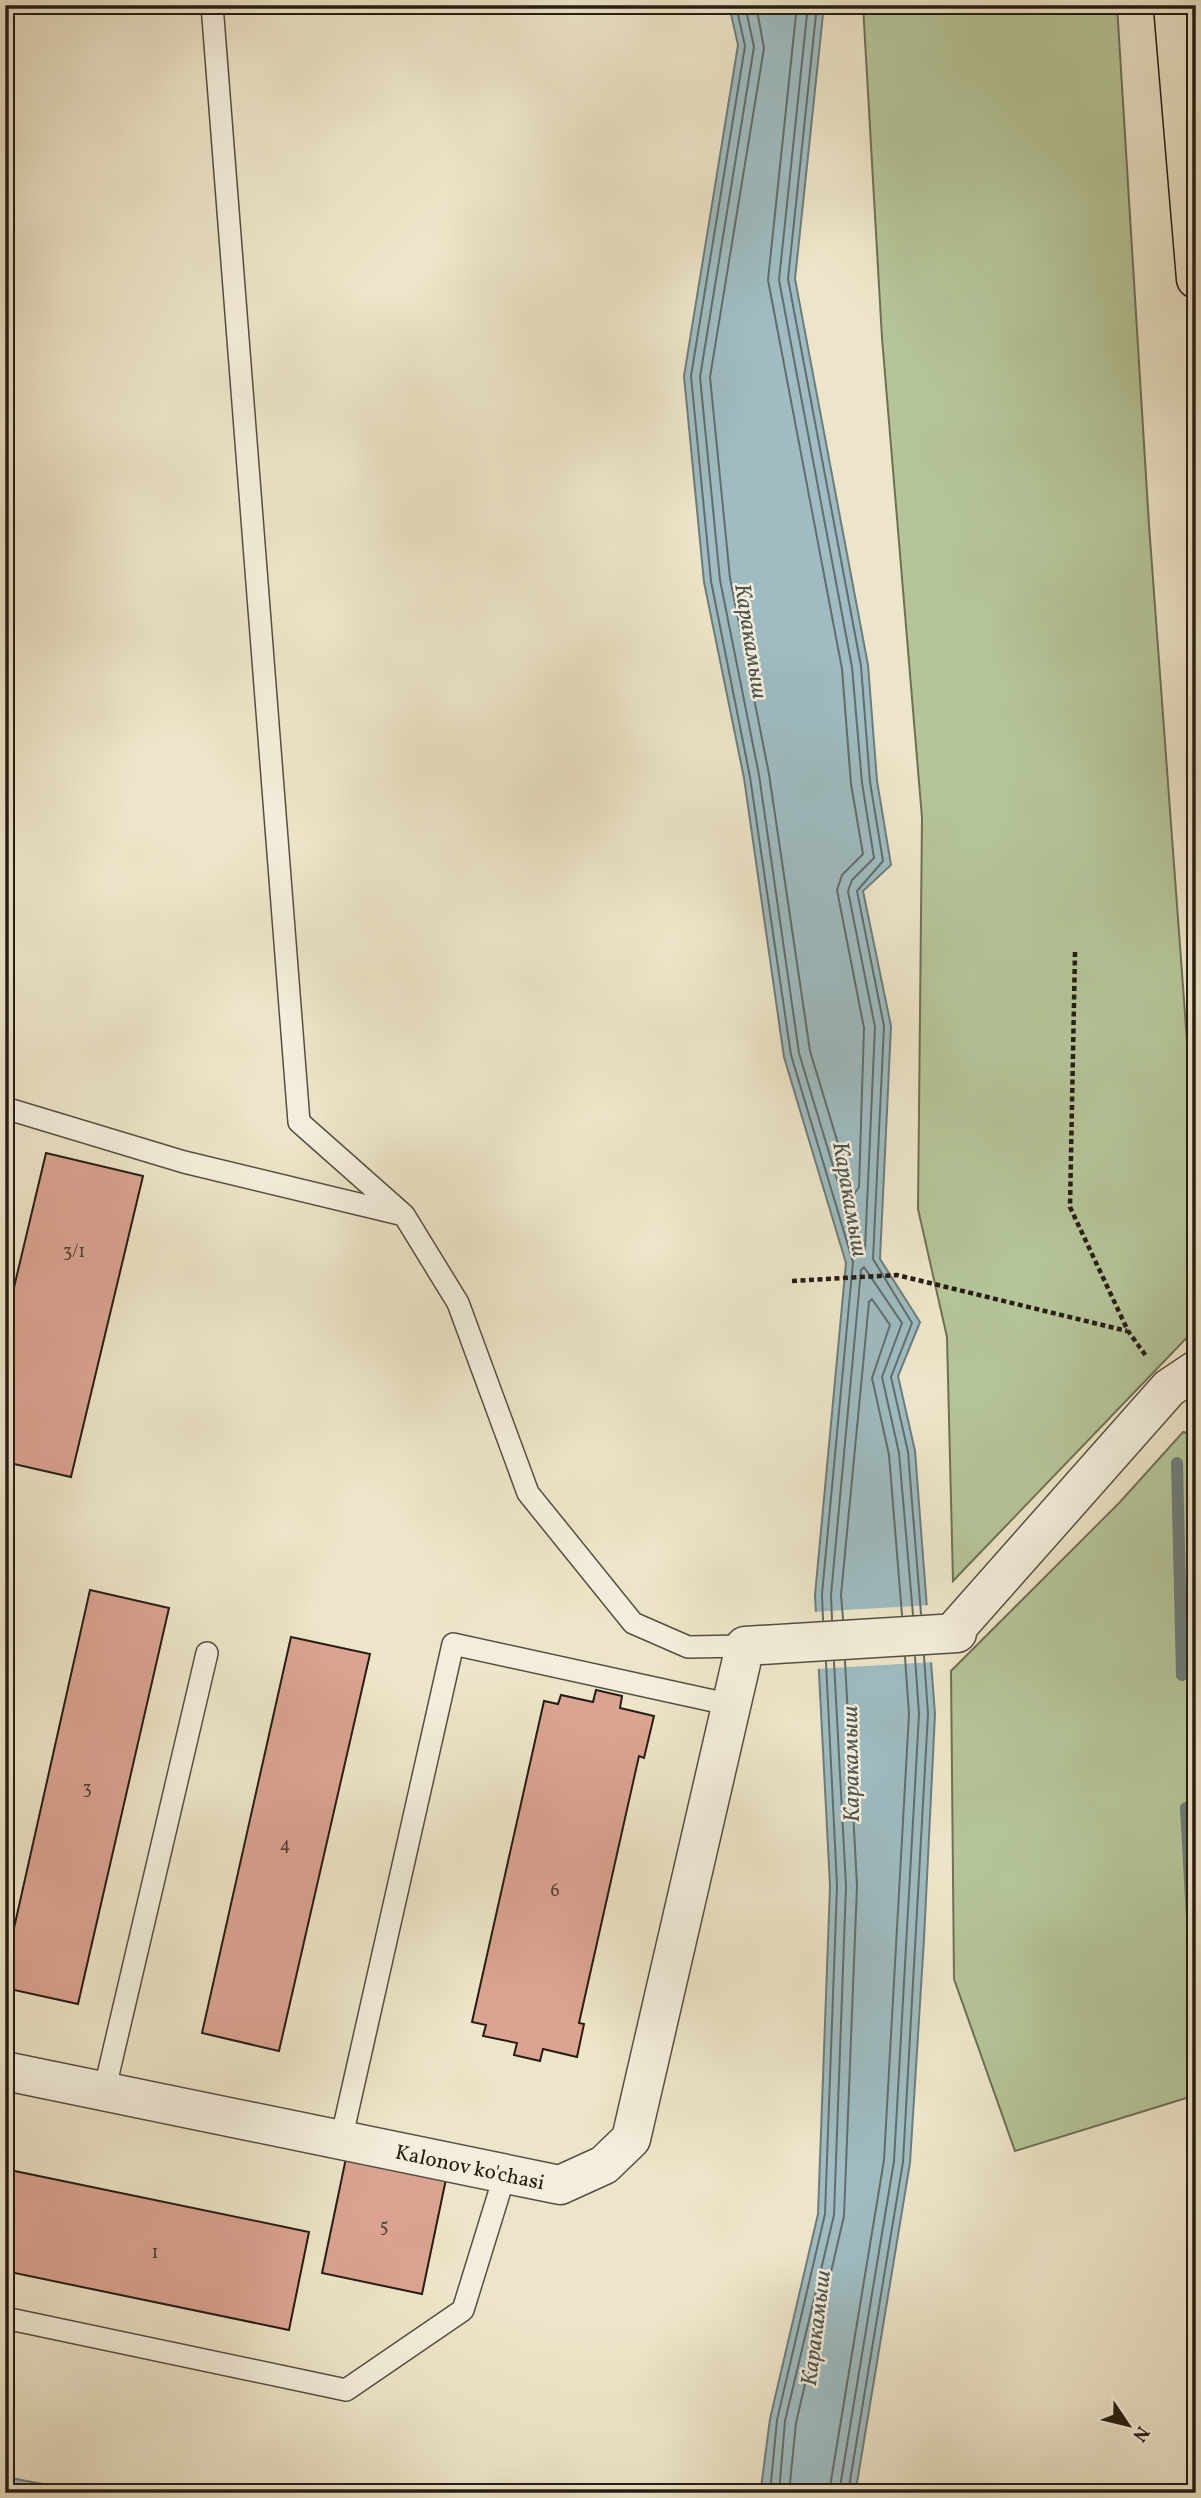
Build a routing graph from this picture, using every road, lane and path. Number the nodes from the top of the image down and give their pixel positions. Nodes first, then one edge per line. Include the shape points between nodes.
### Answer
1 (212, 5) edge
2 (1173, 5) edge
3 (1196, 279) edge
4 (1075, 952) dead end
5 (5, 1108) edge
6 (404, 1215) junction
7 (792, 1281) dead end
8 (1128, 1331) junction
9 (1182, 1379) edge
10 (756, 1645) junction
11 (207, 1653) dead end
12 (732, 1705) junction
13 (5, 2071) edge
14 (104, 2092) junction
15 (341, 2140) junction
16 (505, 2174) junction
17 (5, 2318) edge

1 - 6 lane via 299,1122
2 - 3 highway
4 - 8 path via 1070,1207
5 - 6 lane via 184,1162
6 - 10 lane via 458,1303 528,1493 633,1623 688,1647
7 - 8 path via 897,1275
8 - 9 path
9 - 10 street via 954,1631 957,1633
10 - 12 street, Kalonov ko'chasi
11 - 14 lane
12 - 15 lane via 453,1644
12 - 16 street, Kalonov ko'chasi via 631,2139 604,2165 560,2185
13 - 14 street, Kalonov ko'chasi
14 - 15 street, Kalonov ko'chasi
15 - 16 street, Kalonov ko'chasi
16 - 17 lane via 463,2310 346,2390

